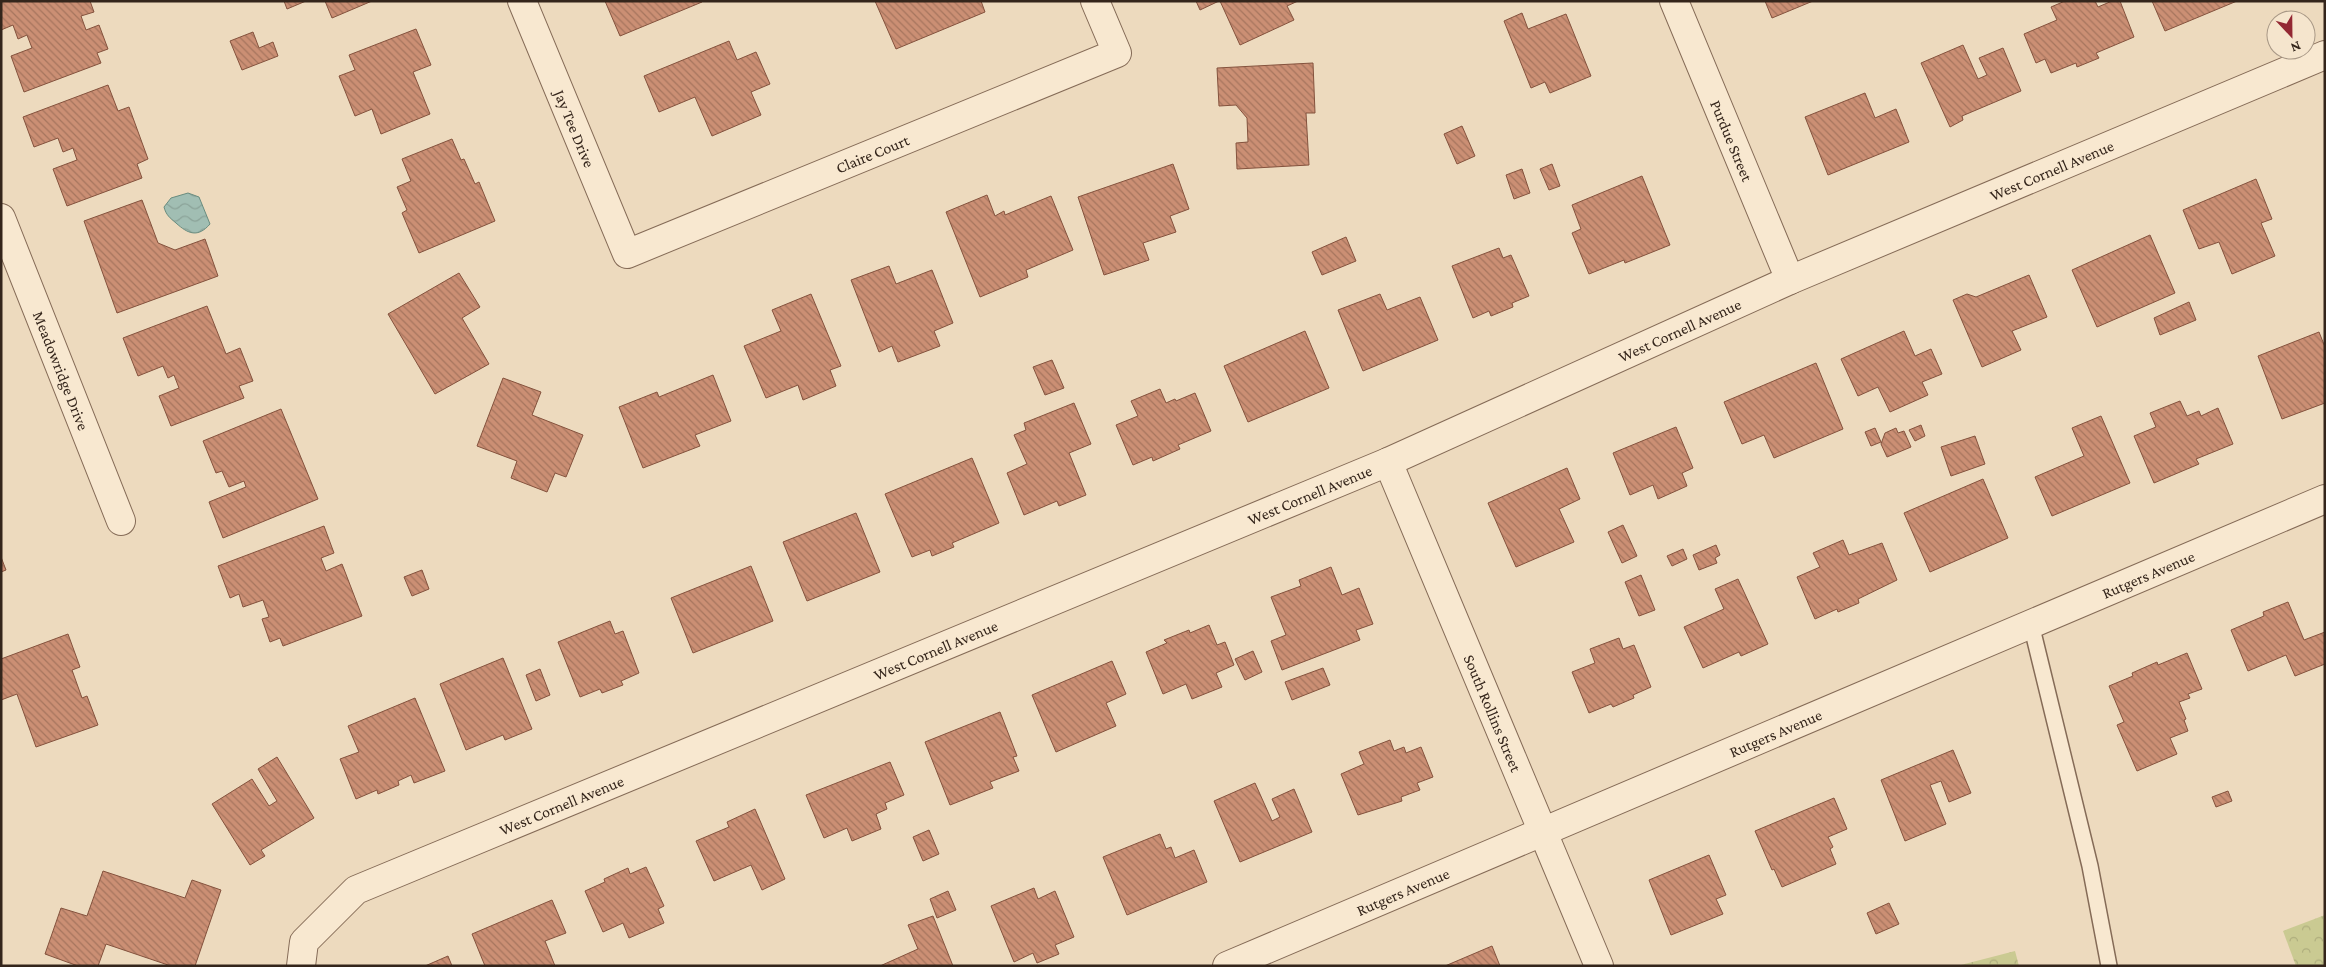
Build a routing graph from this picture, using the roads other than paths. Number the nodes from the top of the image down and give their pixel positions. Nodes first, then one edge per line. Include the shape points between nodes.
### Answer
1 (522, 1) edge
2 (1095, 1) edge
3 (1674, 1) edge
4 (2323, 60) edge
5 (1, 218) edge
6 (627, 254) joint
7 (1790, 280) junction
8 (1388, 462) junction
9 (2325, 499) edge
10 (121, 521) dead end
11 (2031, 624) junction
12 (1542, 833) junction
13 (303, 954) edge
14 (1228, 966) edge
15 (1599, 966) edge
16 (2109, 966) edge

1 - 6 street, Jay Tee Drive
2 - 6 street, Claire Court via 1117,53
3 - 7 street, Purdue Street
4 - 7 street, West Cornell Avenue
5 - 10 street, Meadowridge Drive
7 - 8 street, West Cornell Avenue
8 - 12 street, South Rollins Street
8 - 13 street, West Cornell Avenue via 356,890
9 - 11 street, Rutgers Avenue
11 - 12 street, Rutgers Avenue
11 - 16 lane via 2090,866
12 - 14 street, Rutgers Avenue
12 - 15 street, South Rollins Street

